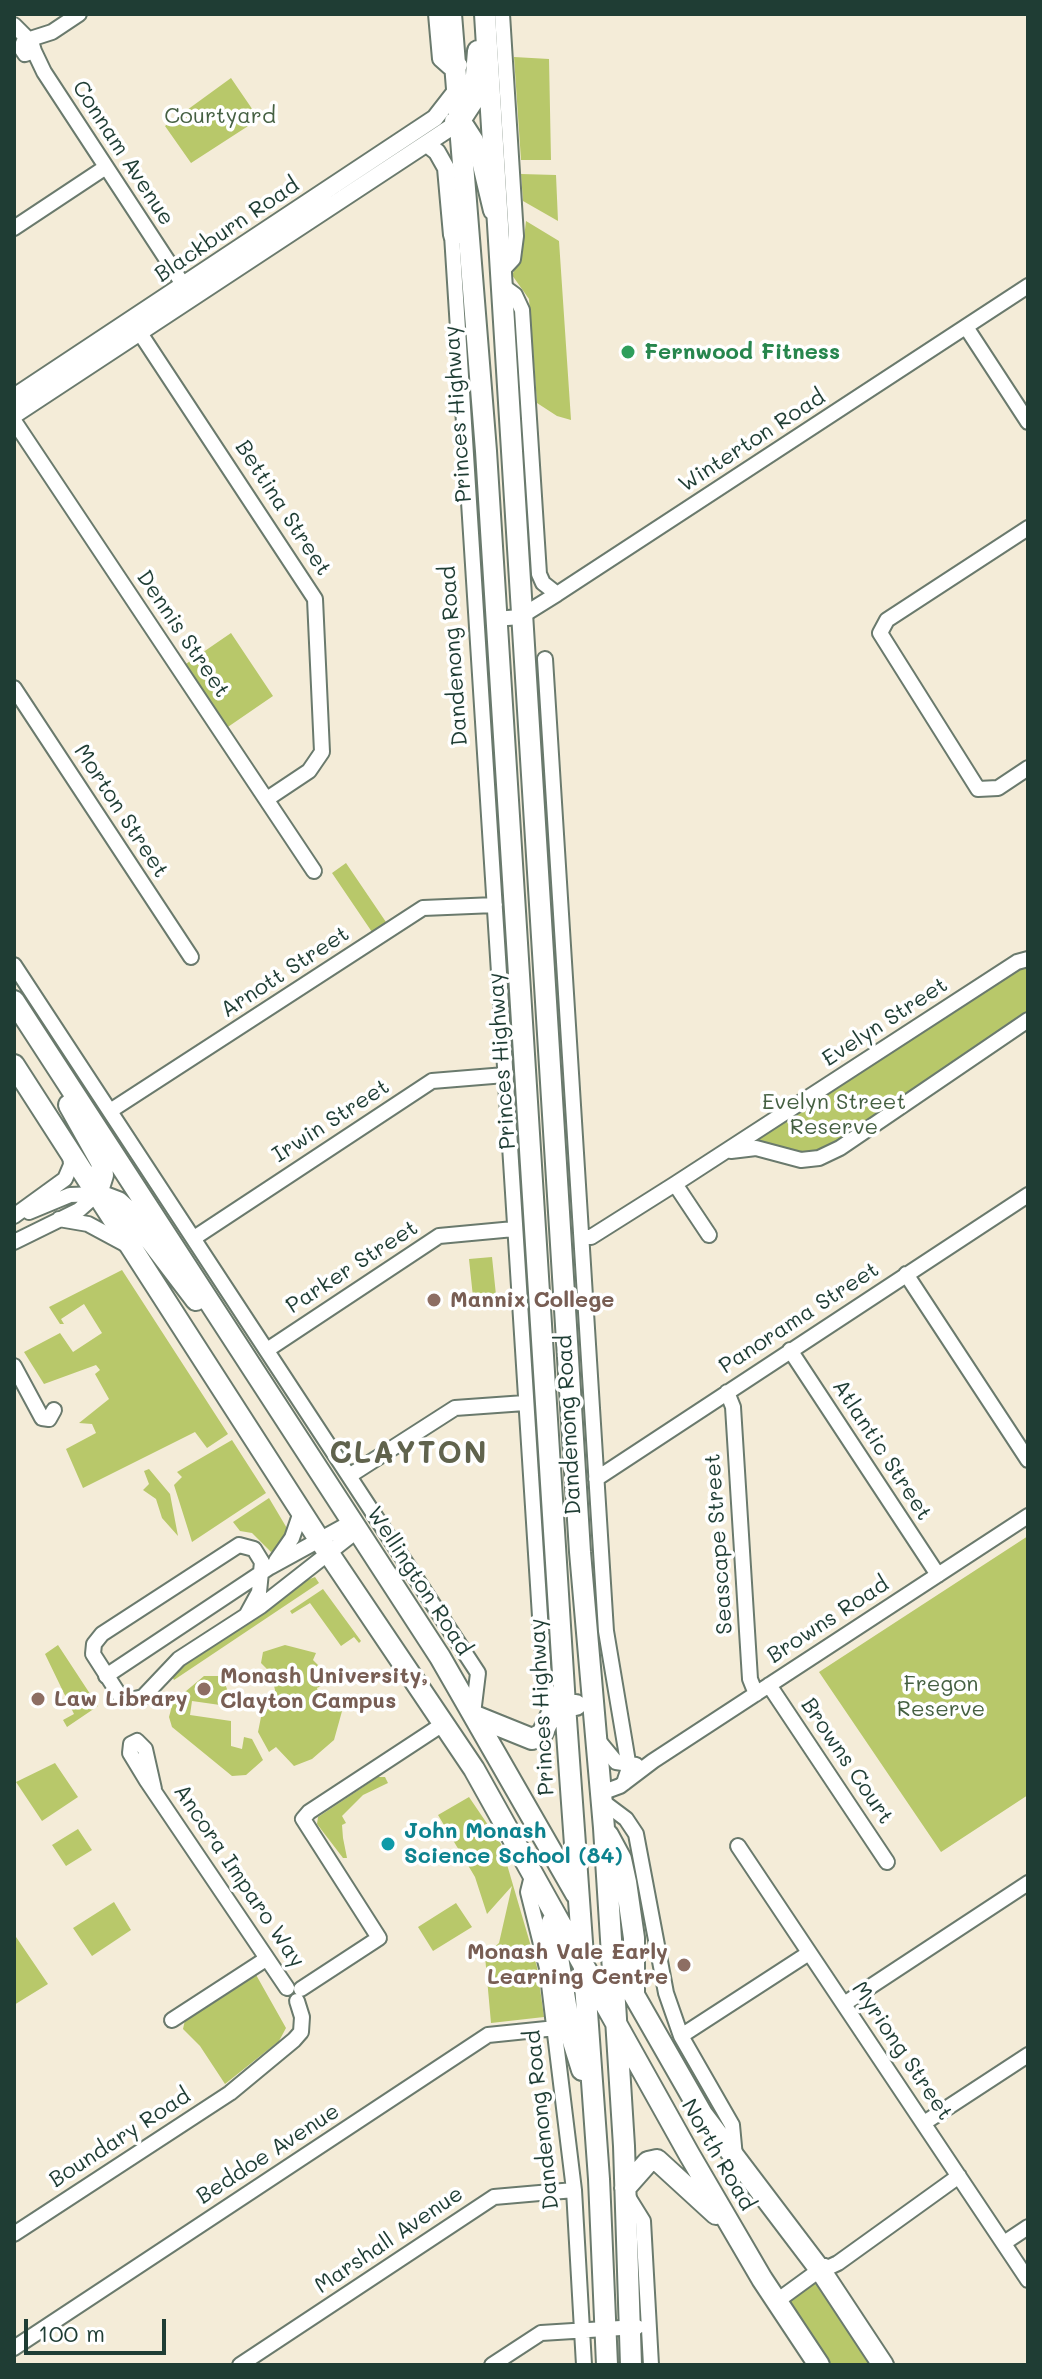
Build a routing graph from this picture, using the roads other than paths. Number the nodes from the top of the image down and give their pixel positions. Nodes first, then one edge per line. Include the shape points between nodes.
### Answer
1 (79, 14) edge
2 (436, 14) edge
3 (451, 14) edge
4 (502, 14) edge
5 (486, 24) edge
6 (14, 27) edge
7 (25, 49) edge
8 (475, 58) junction
9 (454, 67) junction
10 (456, 91) junction
11 (435, 118) junction
12 (459, 122) junction
13 (427, 144) junction
14 (106, 167) junction
15 (496, 224) junction
16 (14, 228) edge
17 (460, 235) junction
18 (500, 279) junction
19 (1028, 286) edge
20 (188, 292) junction
21 (966, 327) junction
22 (140, 333) junction
23 (524, 349) junction
24 (506, 377) junction
25 (14, 397) edge
26 (14, 415) edge
27 (14, 421) edge
28 (1028, 422) edge
29 (465, 451) junction
30 (486, 451) junction
31 (520, 455) junction
32 (1028, 528) edge
33 (557, 594) junction
34 (520, 617) junction
35 (495, 619) junction
36 (545, 659) dead end
37 (14, 688) edge
38 (527, 695) junction
39 (548, 720) junction
40 (1028, 768) edge
41 (267, 799) junction
42 (555, 842) junction
43 (534, 847) junction
44 (502, 856) junction
45 (314, 871) dead end
46 (495, 905) junction
47 (191, 957) dead end
48 (1028, 959) edge
49 (14, 965) edge
50 (14, 1001) edge
51 (14, 1007) edge
52 (1028, 1020) edge
53 (62, 1038) junction
54 (14, 1065) edge
55 (58, 1065) junction
56 (505, 1075) junction
57 (110, 1111) junction
58 (555, 1150) junction
59 (69, 1151) junction
60 (726, 1151) junction
61 (577, 1173) junction
62 (675, 1184) junction
63 (97, 1194) junction
64 (1026, 1200) edge
65 (149, 1203) junction
66 (14, 1217) edge
67 (59, 1219) junction
68 (514, 1229) junction
69 (191, 1233) junction
70 (709, 1235) dead end
71 (582, 1237) junction
72 (14, 1242) edge
73 (134, 1250) junction
74 (561, 1250) junction
75 (538, 1253) junction
76 (584, 1274) junction
77 (906, 1274) junction
78 (267, 1350) junction
79 (790, 1350) junction
80 (245, 1357) junction
81 (14, 1366) edge
82 (727, 1392) junction
83 (525, 1403) junction
84 (60, 1406) dead end
85 (1028, 1460) edge
86 (349, 1476) junction
87 (596, 1479) junction
88 (301, 1512) junction
89 (1028, 1516) edge
90 (355, 1526) junction
91 (598, 1526) junction
92 (323, 1547) junction
93 (580, 1552) junction
94 (266, 1571) junction
95 (938, 1575) junction
96 (247, 1614) junction
97 (106, 1676) junction
98 (769, 1685) junction
99 (756, 1694) junction
100 (565, 1705) junction
101 (591, 1705) junction
102 (474, 1715) junction
103 (443, 1724) junction
104 (595, 1735) junction
105 (653, 1761) junction
106 (629, 1766) junction
107 (624, 1783) junction
108 (154, 1789) dead end
109 (602, 1797) junction
110 (604, 1828) junction
111 (738, 1846) dead end
112 (887, 1863) dead end
113 (533, 1872) junction
114 (1028, 1883) edge
115 (544, 1894) junction
116 (579, 1900) junction
117 (809, 1953) junction
118 (612, 1956) junction
119 (266, 1959) junction
120 (583, 1964) junction
121 (295, 1993) junction
122 (634, 1996) junction
123 (844, 2004) junction
124 (172, 2020) dead end
125 (616, 2024) junction
126 (556, 2028) junction
127 (681, 2036) junction
128 (1028, 2055) edge
129 (249, 2076) joint
130 (593, 2105) junction
131 (924, 2123) junction
132 (735, 2160) junction
133 (961, 2179) junction
134 (574, 2190) junction
135 (625, 2190) junction
136 (1028, 2227) edge
137 (14, 2234) edge
138 (735, 2234) junction
139 (1004, 2243) junction
140 (821, 2271) junction
141 (1028, 2280) edge
142 (777, 2301) junction
143 (639, 2327) junction
144 (605, 2329) junction
145 (584, 2330) junction
146 (14, 2348) edge
147 (240, 2365) edge
148 (492, 2365) edge
149 (584, 2365) edge
150 (607, 2365) edge
151 (631, 2365) edge
152 (651, 2365) edge
153 (819, 2365) edge
154 (883, 2365) edge

1 - 7 street
2 - 9 street via 438,54
3 - 9 highway, Princes Highway
4 - 18 street via 516,236 513,259
5 - 8 highway
5 - 15 highway
6 - 7 street, Connam Avenue
7 - 14 street, Connam Avenue
8 - 9 street
8 - 12 highway via 475,93
9 - 10 highway, Princes Highway
10 - 11 main road, Blackburn Road
10 - 12 highway, Princes Highway
11 - 12 main road
11 - 20 main road, Blackburn Road
12 - 13 main road, Blackburn Road
12 - 15 main road via 476,143
12 - 17 highway, Princes Highway
13 - 17 main road via 446,168
13 - 20 main road, Blackburn Road
14 - 16 street
14 - 20 street, Connam Avenue
15 - 18 highway
17 - 29 street, Dandenong Road
17 - 30 highway, Princes Highway
18 - 23 street via 521,305
18 - 24 highway
19 - 21 street, Winterton Road
20 - 22 main road, Blackburn Road
20 - 25 main road, Blackburn Road
21 - 28 street
21 - 33 street, Winterton Road
22 - 26 main road, Blackburn Road
22 - 41 street, Bettina Street via 315,599 322,752 309,771
23 - 24 street
23 - 31 street
24 - 31 highway
27 - 41 street, Dennis Street
29 - 30 street
29 - 44 street, Dandenong Road
30 - 31 street
30 - 35 highway, Princes Highway
31 - 33 street via 539,574
31 - 34 highway via 512,480
32 - 40 street via 887,620 880,633 978,789 998,788
33 - 34 street, Winterton Road
34 - 35 street, Winterton Road
34 - 38 highway
35 - 44 highway, Princes Highway
36 - 39 street, Dandenong Road
37 - 47 street, Morton Street
38 - 39 street
38 - 43 highway
39 - 42 street, Dandenong Road
41 - 45 street, Dennis Street
42 - 43 street
42 - 61 street, Dandenong Road
43 - 44 street
43 - 58 highway
44 - 46 street, Dandenong Road
44 - 75 highway, Princes Highway
46 - 56 street, Dandenong Road
46 - 57 street, Arnott Street via 423,908
48 - 60 street, Evelyn Street
49 - 53 street
50 - 55 highway, Wellington Road
51 - 63 highway via 101,1162
52 - 60 street via 819,1158 801,1160 756,1148
53 - 55 street
53 - 57 street
54 - 59 highway
55 - 65 highway, Wellington Road
56 - 68 street, Dandenong Road
56 - 69 street, Irwin Street via 432,1081
57 - 69 street
58 - 61 street
58 - 74 highway
59 - 63 highway
59 - 66 street via 65,1179
60 - 62 street, Evelyn Street
61 - 71 street, Dandenong Road
62 - 70 street
62 - 71 street, Evelyn Street via 591,1237
63 - 66 street via 70,1195
63 - 67 street
63 - 73 highway
63 - 80 highway via 129,1212
64 - 77 street, Panorama Street
65 - 69 street
65 - 80 highway, Wellington Road
67 - 72 street
67 - 73 street via 105,1231
68 - 78 street, Parker Street via 439,1236
68 - 83 street, Dandenong Road
69 - 78 street
71 - 76 street, Dandenong Road
73 - 88 highway
74 - 75 street
74 - 76 street via 573,1253
74 - 93 highway
75 - 100 highway, Princes Highway
76 - 87 street, Dandenong Road
77 - 79 street, Panorama Street
77 - 85 street
78 - 86 street
79 - 82 street, Panorama Street
79 - 95 street, Atlantic Street
80 - 90 highway, Wellington Road
81 - 84 street via 42,1418 49,1419
82 - 87 street, Panorama Street
82 - 99 street, Seascape Street via 733,1407 750,1679
83 - 86 street via 455,1408
83 - 100 street, Dandenong Road via 544,1683 549,1695
86 - 102 street via 478,1673
87 - 91 street, Dandenong Road
88 - 92 highway
88 - 94 street via 292,1538
89 - 95 street, Browns Road
90 - 92 street
90 - 102 highway, Wellington Road
91 - 93 street, Dandenong Road
91 - 106 street, Dandenong Road via 608,1653
92 - 94 street
92 - 96 street
92 - 103 highway
93 - 101 highway
94 - 96 street
94 - 97 street
94 - 97 street via 247,1545 212,1561 100,1636 93,1652
95 - 98 street, Browns Road
96 - 97 street via 179,1659 142,1698 124,1698
98 - 99 street, Browns Road
98 - 112 street, Browns Court
99 - 105 street, Browns Road
100 - 101 highway
100 - 102 highway via 532,1739
100 - 116 highway, Princes Highway
101 - 104 highway
102 - 116 highway, Wellington Road
103 - 113 highway
103 - 121 street via 303,1819 379,1938
104 - 106 street via 612,1759
104 - 109 highway
105 - 106 street, Browns Road
105 - 107 street, Browns Road
106 - 107 street, Dandenong Road
107 - 109 street, Browns Road
108 - 119 street, Ancora Imparo Way
109 - 110 highway
109 - 127 street via 636,1834 657,1959
110 - 118 highway
110 - 122 highway via 621,1859 626,1882 635,1942
111 - 117 street, Myriong Street
113 - 115 highway
113 - 126 street, Dandenong Road via 529,1896 543,1943
114 - 123 street
115 - 120 highway
115 - 130 highway via 571,2035
116 - 118 highway, Wellington Road
116 - 120 highway, Princes Highway
117 - 123 street, Myriong Street
117 - 127 street
118 - 122 highway, North Road
118 - 125 highway
119 - 121 street, Ancora Imparo Way
119 - 124 street
120 - 125 highway, North Road
120 - 130 highway, Princes Highway
121 - 129 street, Ancora Imparo Way via 301,2032
122 - 132 highway, North Road
123 - 131 street, Myriong Street
125 - 135 highway
125 - 138 highway, North Road
126 - 134 street, Dandenong Road
126 - 146 street, Beddoe Avenue via 488,2035
127 - 132 street, North Road via 732,2125
128 - 131 street
129 - 137 street, Boundary Road
130 - 144 highway
131 - 133 street, Myriong Street
132 - 140 highway, North Road
133 - 139 street, Myriong Street
133 - 140 street
134 - 145 street, Dandenong Road
134 - 147 street, Marshall Avenue via 494,2197
135 - 138 highway via 648,2162 665,2163
135 - 143 highway
136 - 139 street
138 - 142 highway, North Road
139 - 141 street, Myriong Street
140 - 142 street
140 - 154 highway, North Road
142 - 153 highway, North Road
143 - 144 street
143 - 151 highway
143 - 152 street
144 - 145 street
144 - 150 highway
145 - 148 street via 538,2335
145 - 149 street, Dandenong Road

